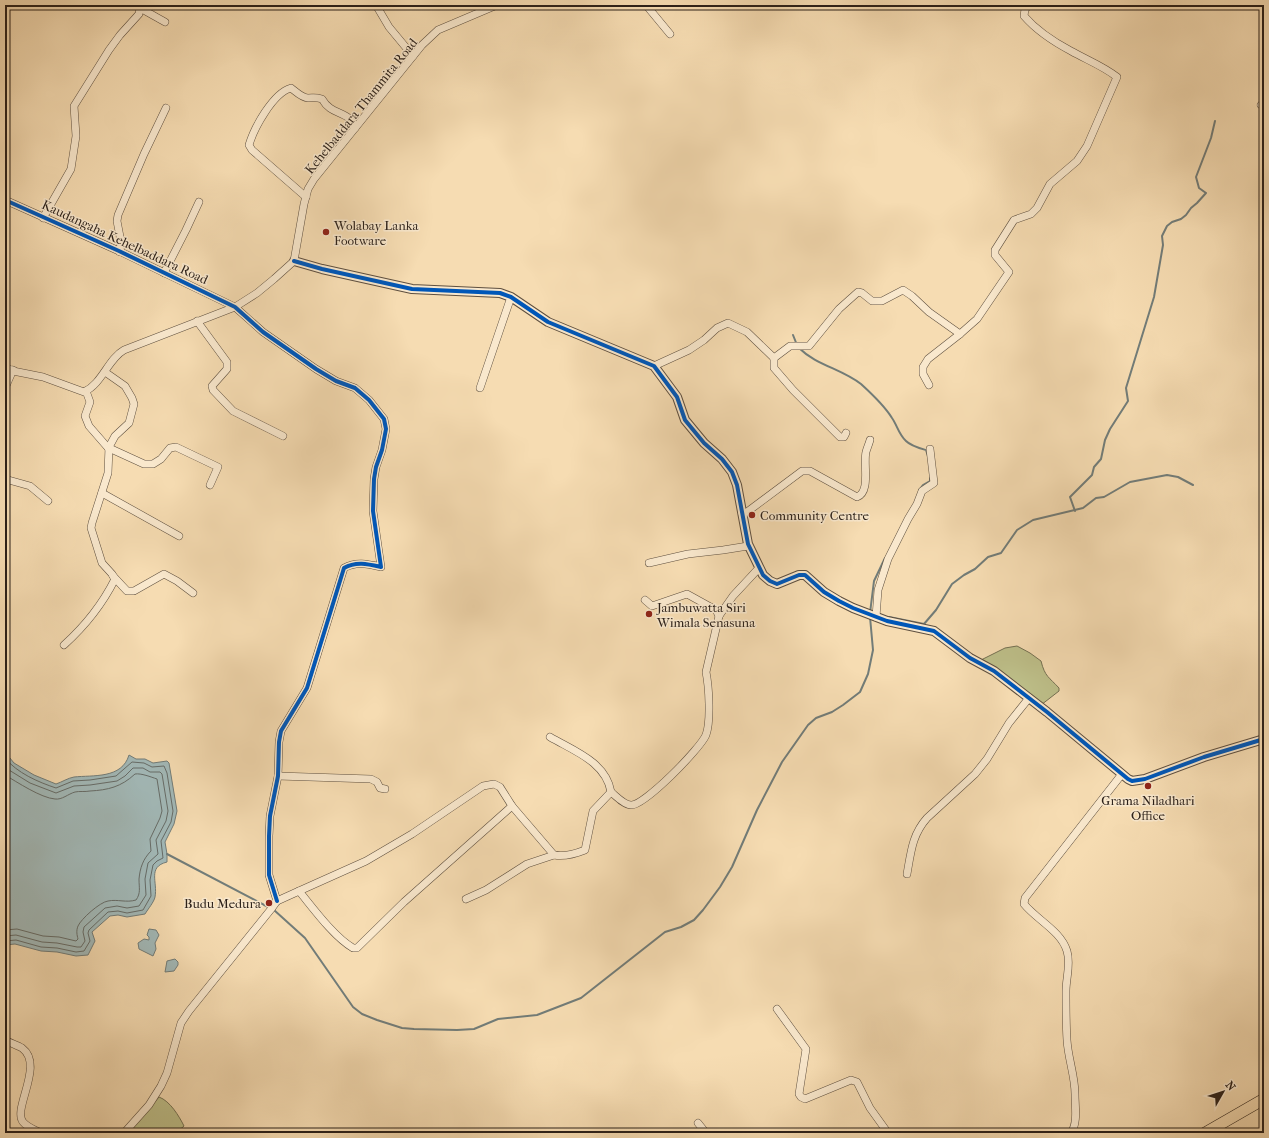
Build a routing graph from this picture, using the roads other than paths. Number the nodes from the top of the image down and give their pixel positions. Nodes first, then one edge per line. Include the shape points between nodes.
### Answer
1 (376, 5) edge
2 (497, 5) edge
3 (646, 5) edge
4 (1030, 5) edge
5 (138, 6) edge
6 (165, 22) dead end
7 (670, 34) dead end
8 (413, 56) junction
9 (166, 108) dead end
10 (355, 128) junction
11 (306, 197) junction
12 (5, 200) edge
13 (199, 202) dead end
14 (44, 218) junction
15 (120, 252) junction
16 (294, 261) junction
17 (164, 273) junction
18 (511, 297) junction
19 (234, 307) junction
20 (197, 321) junction
21 (960, 334) junction
22 (774, 358) junction
23 (654, 366) junction
24 (5, 367) edge
25 (13, 370) junction
26 (105, 372) junction
27 (930, 386) dead end
28 (5, 388) edge
29 (480, 388) dead end
30 (86, 391) junction
31 (846, 433) dead end
32 (283, 436) dead end
33 (870, 440) dead end
34 (109, 449) junction
35 (930, 449) dead end
36 (5, 479) edge
37 (210, 485) dead end
38 (102, 493) junction
39 (48, 501) dead end
40 (742, 513) junction
41 (179, 536) dead end
42 (748, 546) junction
43 (649, 563) dead end
44 (759, 568) junction
45 (113, 576) junction
46 (193, 593) dead end
47 (645, 600) dead end
48 (719, 616) junction
49 (876, 617) junction
50 (64, 645) dead end
51 (1029, 698) junction
52 (550, 737) dead end
53 (1264, 738) edge
54 (1122, 774) junction
55 (278, 776) junction
56 (385, 789) dead end
57 (611, 792) junction
58 (512, 806) junction
59 (554, 855) junction
60 (907, 874) dead end
61 (299, 891) junction
62 (466, 899) dead end
63 (277, 901) junction
64 (777, 1009) dead end
65 (5, 1040) edge
66 (1264, 1099) edge
67 (698, 1123) dead end
68 (41, 1133) edge
69 (124, 1133) edge
70 (706, 1133) edge
71 (739, 1133) edge
72 (747, 1133) edge
73 (888, 1133) edge
74 (1071, 1133) edge
75 (1205, 1133) edge

1 - 8 street via 389,27
2 - 8 street, Kehelbaddara Thammita Road via 438,30
3 - 7 street
4 - 21 street via 1024,16 1035,29 1117,77 1087,146 1077,160 1050,184 1037,208 1031,214 1014,220 1002,237 995,255 1009,272 977,318
5 - 6 street
5 - 14 street via 139,14 109,50 74,106 76,136 70,169
8 - 10 street, Kehelbaddara Thammita Road
9 - 15 street via 118,215
10 - 11 street, Kehelbaddara Thammita Road via 314,179
10 - 11 street via 350,119 332,110 322,99 314,96 304,97 291,88 284,89 267,109 252,134 249,145
11 - 16 street, Kehelbaddara Thammita Road
12 - 14 street, Kaudangaha Kehelbaddara Road
13 - 17 street
14 - 15 street, Kaudangaha Kehelbaddara Road
15 - 17 street, Kaudangaha Kehelbaddara Road
16 - 18 street via 412,289 500,293
16 - 19 street via 257,293
17 - 19 street, Kaudangaha Kehelbaddara Road
18 - 23 street via 548,322
18 - 29 street
19 - 20 street
19 - 55 street, Kaudangaha Kehelbaddara Road via 263,332 316,370 355,388 369,400 384,419 386,430 374,479 374,511 381,567 363,563 350,564 344,568 307,688 281,731
20 - 26 street via 119,352
20 - 32 street via 227,362 226,368 212,386 213,390 233,411
21 - 22 street via 903,290 882,301 872,301 858,292 839,309 809,346 790,346
21 - 27 street via 928,359 923,367 922,374
22 - 23 street via 747,332 728,323 717,328 690,350
22 - 31 street via 774,368 793,390 840,437
23 - 40 street via 677,397 685,420 732,472
24 - 25 street
25 - 28 street
25 - 30 street
26 - 30 street
26 - 34 street via 124,386 134,404 129,423 115,436
30 - 34 street via 90,402 85,416 89,426
33 - 40 street via 866,453 866,479 862,495 857,497 810,471 802,471 747,512
34 - 37 street via 144,464 153,464 170,448 176,447 218,467
34 - 38 street via 108,473
35 - 49 street via 934,483 922,492 888,559 878,590
36 - 39 street via 30,486
38 - 41 street
38 - 45 street via 91,528 102,563
40 - 42 street
42 - 43 street via 688,554
42 - 44 street
44 - 48 street via 733,596
44 - 49 street via 763,575 777,584 805,575 838,601
45 - 46 street via 127,591 134,591 164,574
45 - 50 street via 115,579 110,589 91,618
47 - 48 street via 652,606 687,594 716,610
48 - 57 street via 706,672 709,720 706,736 696,751 639,804 626,804
49 - 51 street via 887,622 934,631
51 - 54 street
51 - 60 street via 975,774 920,826 916,833
52 - 57 street via 602,770 610,784
53 - 54 street via 1204,756 1146,779 1132,781
54 - 74 street via 1025,898 1024,904 1054,932 1067,951 1067,1041 1075,1092 1075,1125
55 - 56 street via 371,779 377,782 380,788
55 - 63 street via 270,816 269,876
57 - 59 street via 593,811 585,850 577,854
58 - 59 street
58 - 61 street via 500,788 494,784 484,786 366,861
58 - 61 street via 404,902 357,948 353,948 337,936
59 - 62 street via 527,864 486,890
61 - 63 street
63 - 69 street via 181,1023 168,1073 157,1094
64 - 73 street via 806,1049 799,1094 801,1097 805,1099 851,1080 857,1082 870,1108
65 - 68 street via 22,1048 27,1054 30,1065 28,1084 20,1114 22,1121
66 - 75 main road
67 - 70 street
71 - 72 street

